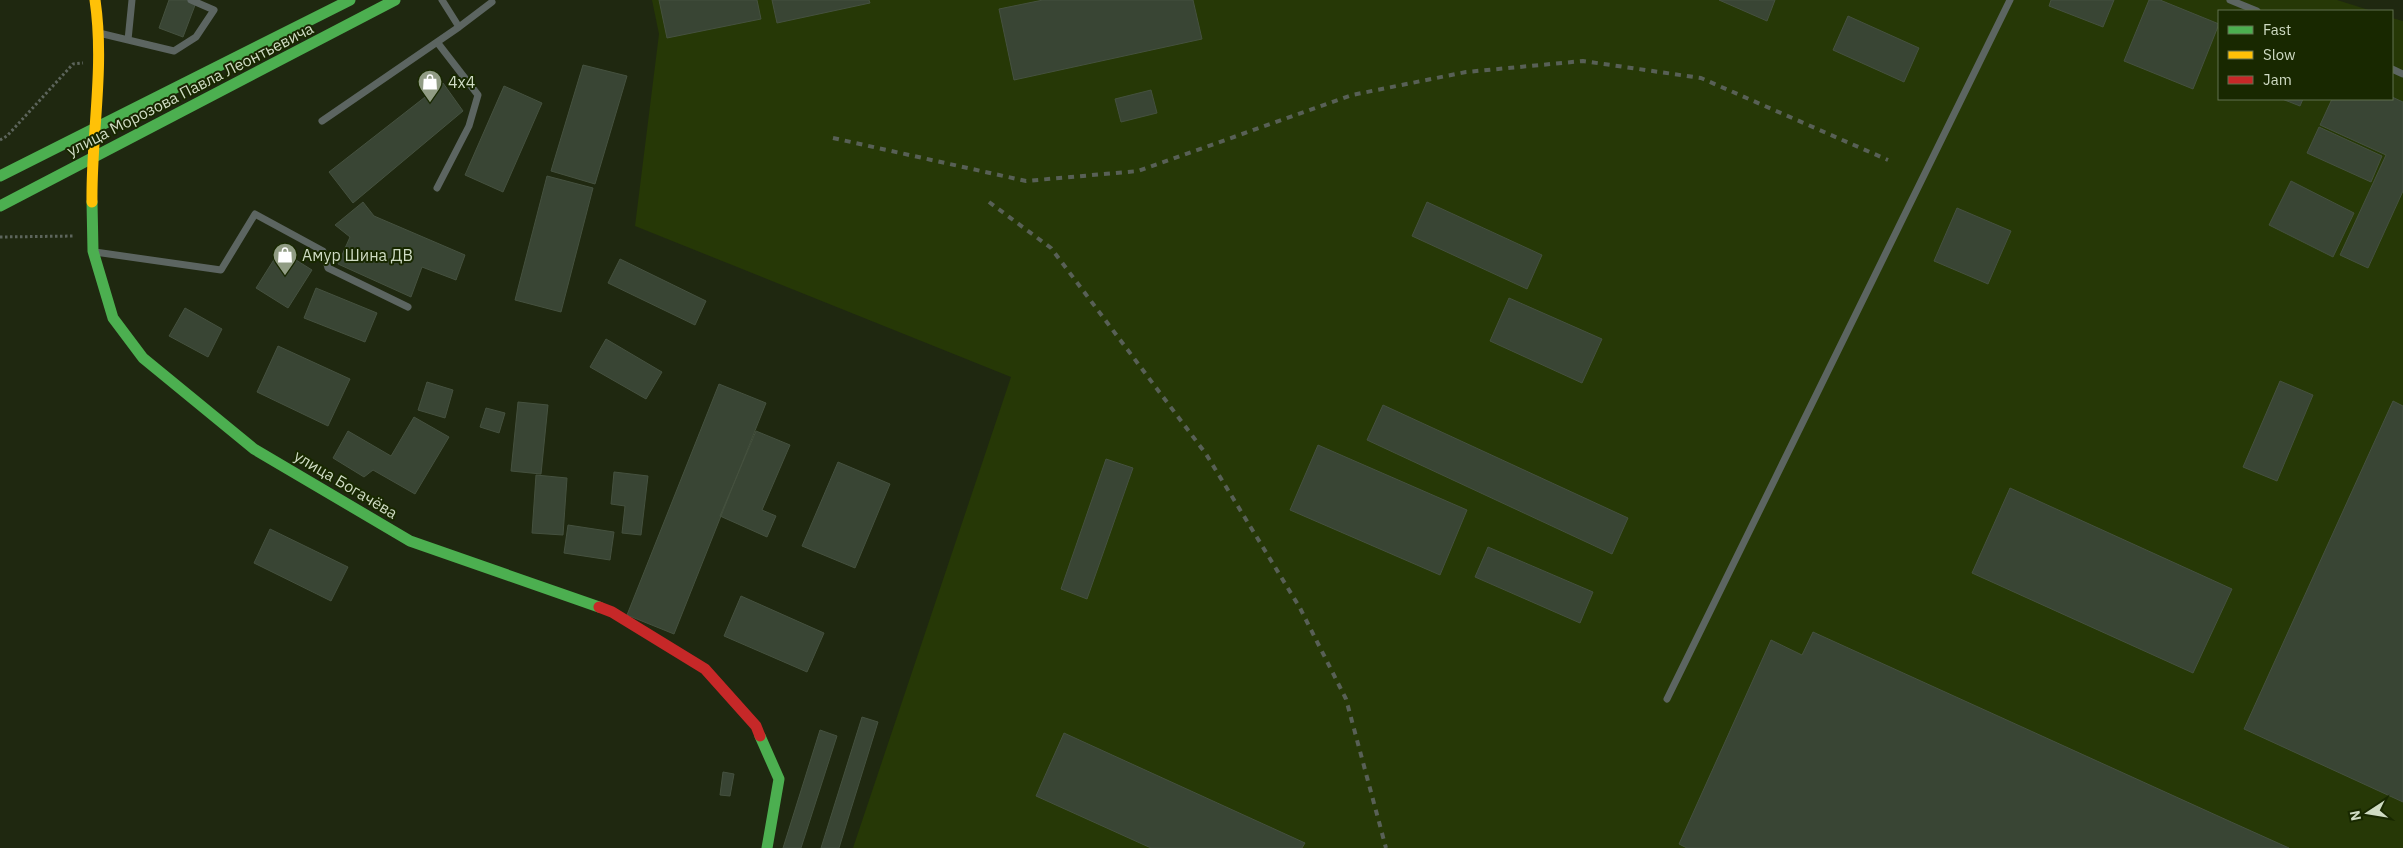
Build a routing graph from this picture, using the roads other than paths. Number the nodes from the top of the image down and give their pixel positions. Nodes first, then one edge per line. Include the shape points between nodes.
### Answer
1 (95, 0) edge
2 (132, 0) edge
3 (191, 0) edge
4 (395, 0) edge
5 (442, 0) edge
6 (2010, 0) edge
7 (2230, 0) edge
8 (343, 2) edge
9 (492, 2) dead end
10 (2255, 10) edge
11 (459, 27) junction
12 (99, 33) junction
13 (128, 40) junction
14 (436, 42) junction
15 (322, 121) dead end
16 (97, 127) junction
17 (95, 156) junction
18 (0, 176) edge
19 (437, 188) dead end
20 (0, 206) edge
21 (93, 252) junction
22 (408, 307) dead end
23 (1667, 699) dead end
24 (767, 848) edge

1 - 12 street, улица Богачёва
2 - 13 lane
3 - 13 lane via 214,10 196,37 174,51
4 - 17 street, улица Морозова Павла Леонтьевича
5 - 11 lane
6 - 23 lane
7 - 10 lane
8 - 16 street, улица Морозова Павла Леонтьевича
9 - 11 lane
11 - 14 lane
12 - 13 lane
12 - 16 street, улица Богачёва
14 - 15 lane
14 - 19 lane via 478,96 469,126
16 - 17 street, улица Богачёва
16 - 18 street, улица Морозова Павла Леонтьевича
17 - 20 street, улица Морозова Павла Леонтьевича
17 - 21 street, улица Богачёва
21 - 22 lane via 221,270 255,214 323,251 328,268
21 - 24 street, улица Богачёва via 113,318 143,358 254,449 410,542 612,612 705,669 756,726 779,779

